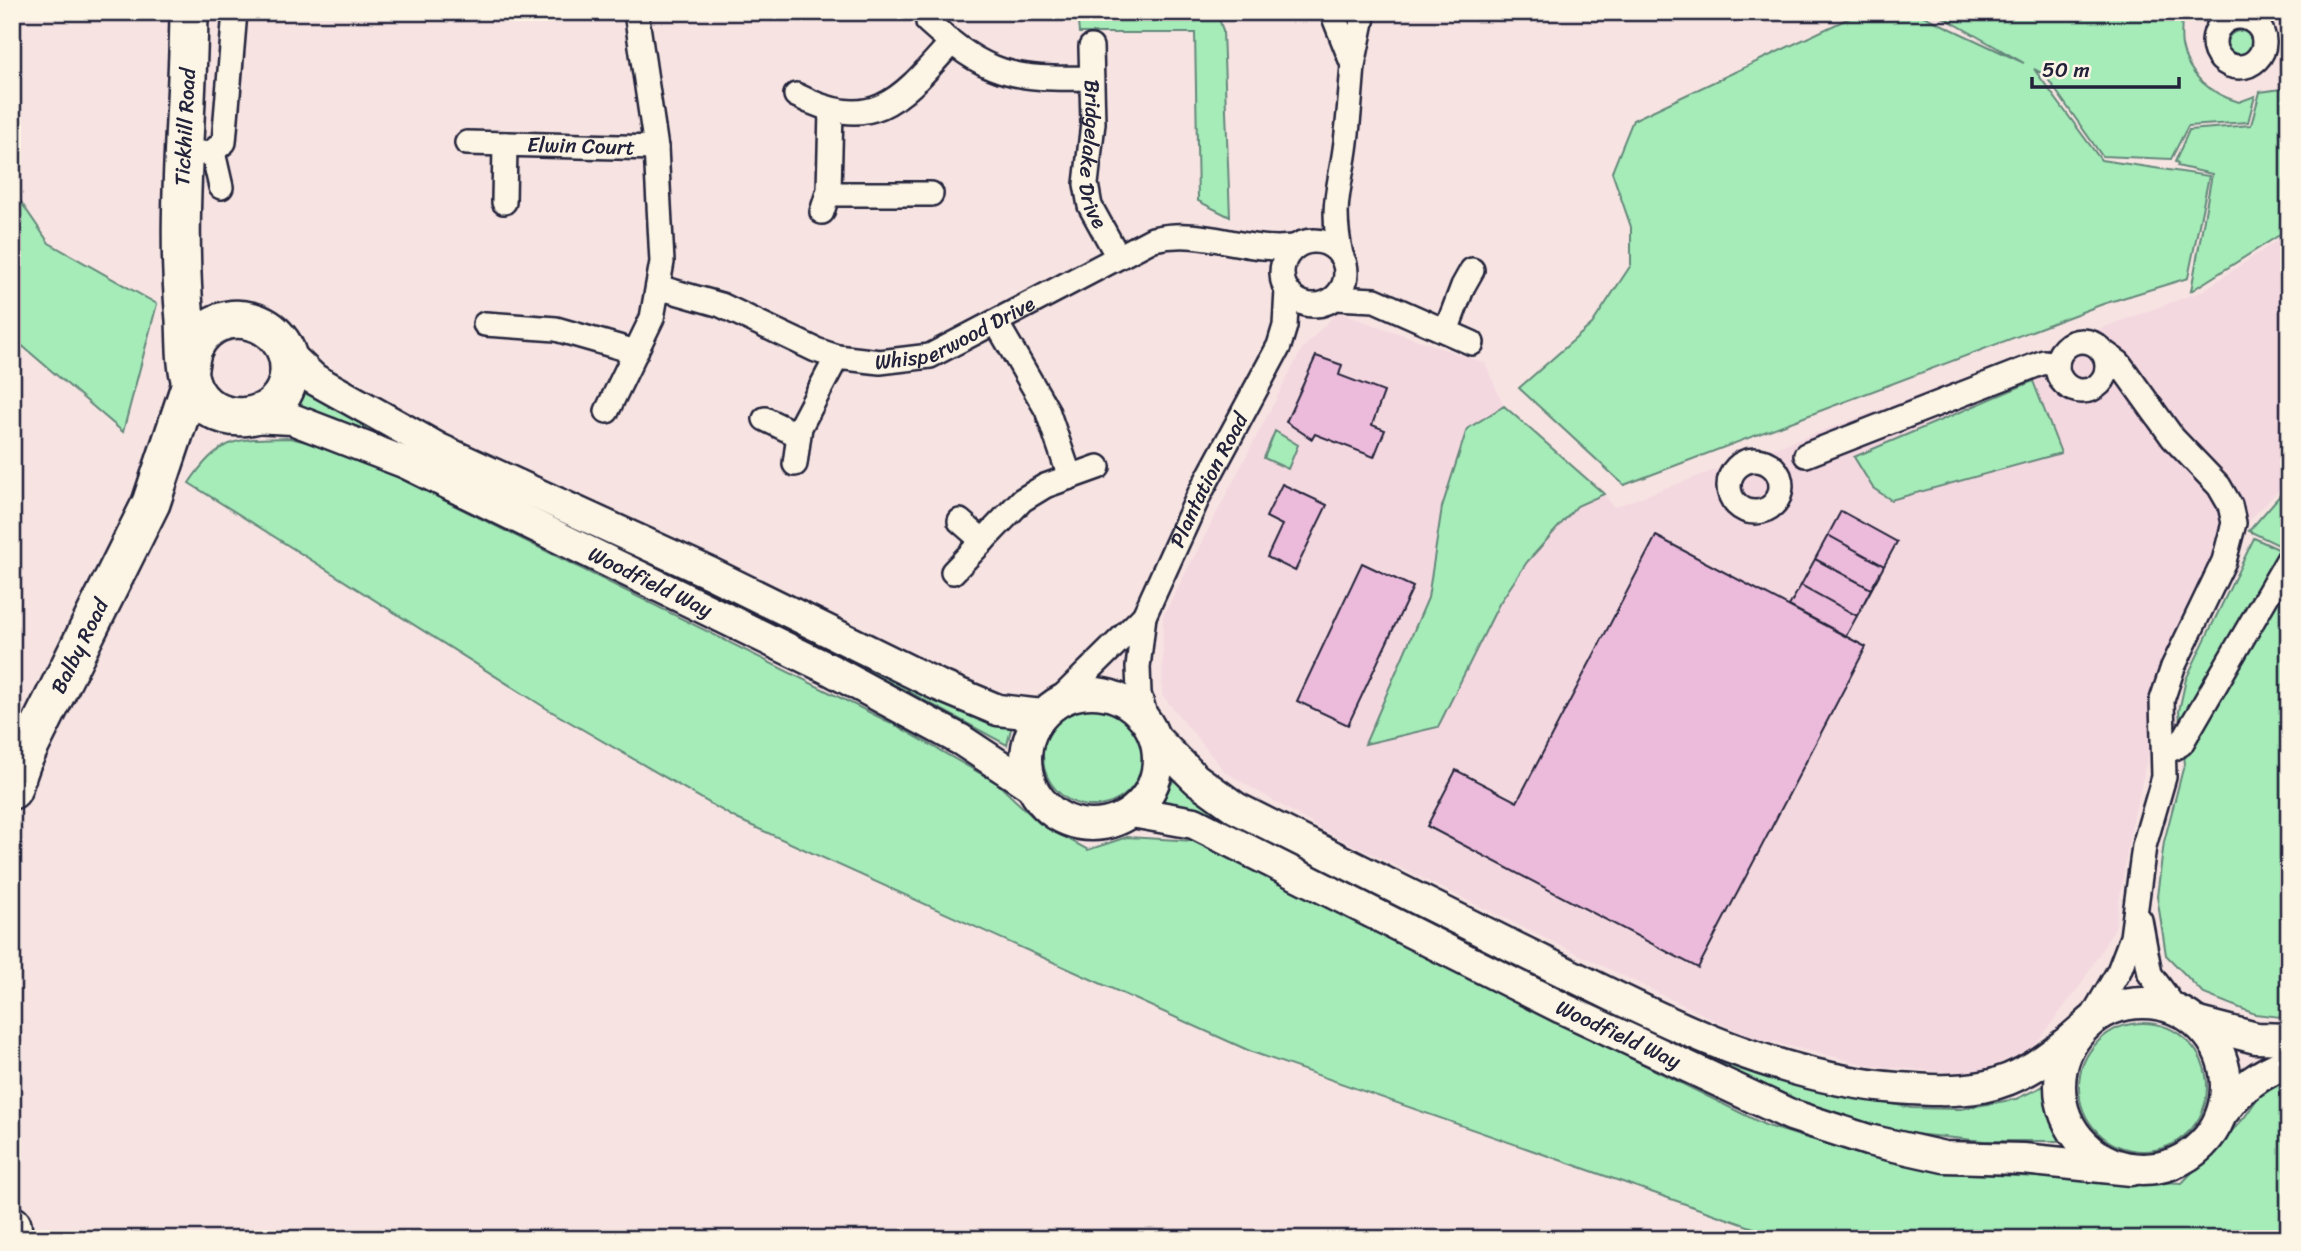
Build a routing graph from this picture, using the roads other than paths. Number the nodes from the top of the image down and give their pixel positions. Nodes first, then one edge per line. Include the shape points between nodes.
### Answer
1 (189, 12) edge
2 (235, 12) edge
3 (636, 12) edge
4 (1332, 12) edge
5 (1364, 12) edge
6 (2206, 12) edge
7 (2242, 15) edge
8 (928, 22) dead end
9 (2212, 38) junction
10 (951, 43) junction
11 (1091, 47) dead end
12 (1353, 65) junction
13 (1090, 78) junction
14 (796, 95) dead end
15 (831, 111) junction
16 (467, 143) dead end
17 (505, 144) junction
18 (656, 148) junction
19 (198, 152) junction
20 (222, 187) dead end
21 (931, 194) dead end
22 (504, 202) dead end
23 (1334, 204) junction
24 (180, 243) junction
25 (1299, 244) junction
26 (1245, 247) junction
27 (1117, 256) junction
28 (1344, 261) junction
29 (1472, 271) dead end
30 (1285, 285) junction
31 (658, 287) junction
32 (1331, 300) junction
33 (1375, 300) junction
34 (234, 318) junction
35 (996, 322) junction
36 (485, 324) dead end
37 (1446, 331) junction
38 (1472, 343) dead end
39 (1279, 346) junction
40 (2102, 351) junction
41 (636, 352) junction
42 (287, 353) junction
43 (837, 357) junction
44 (2057, 365) junction
45 (190, 375) junction
46 (2094, 389) junction
47 (2139, 394) junction
48 (607, 411) dead end
49 (246, 417) junction
50 (765, 419) dead end
51 (798, 435) junction
52 (1806, 456) junction
53 (1759, 461) junction
54 (795, 464) dead end
55 (1098, 467) dead end
56 (1070, 477) junction
57 (1781, 489) junction
58 (151, 503) junction
59 (960, 521) dead end
60 (983, 541) junction
61 (2289, 558) edge
62 (953, 572) dead end
63 (1144, 616) junction
64 (1051, 707) junction
65 (1152, 730) junction
66 (2164, 753) junction
67 (1031, 786) junction
68 (12, 790) edge
69 (1132, 812) junction
70 (2137, 896) junction
71 (2187, 1016) junction
72 (2085, 1026) junction
73 (2289, 1039) edge
74 (2289, 1062) edge
75 (2224, 1111) junction
76 (2130, 1170) junction
77 (12, 1225) edge
78 (14, 1239) edge

1 - 19 main road, Tickhill Road
2 - 19 street via 224,142
3 - 18 street
4 - 12 street
5 - 12 street
6 - 9 street
7 - 9 street via 2224,21
7 - 9 street via 2260,28 2264,38 2260,59 2241,68 2229,64 2220,58
8 - 10 street
10 - 13 street via 1016,76
10 - 15 street via 893,102 878,108
11 - 13 street, Bridgelake Drive
12 - 23 street via 1346,144
13 - 27 street, Bridgelake Drive via 1093,123 1086,184 1090,206
14 - 15 street
15 - 21 street via 825,203
16 - 17 street, Elwin Court
17 - 18 street, Elwin Court
17 - 22 street, Elwin Court
18 - 31 street via 662,262
19 - 20 street
19 - 24 main road, Tickhill Road
23 - 25 street
23 - 28 street via 1334,226
24 - 34 main road via 200,287
24 - 45 main road, Tickhill Road
25 - 26 street, Whisperwood Drive via 1269,250
25 - 28 street via 1323,242
25 - 30 street via 1282,267
26 - 27 street, Whisperwood Drive via 1211,237 1174,234
26 - 30 street, Whisperwood Drive
27 - 35 street, Whisperwood Drive
28 - 32 street via 1344,285
28 - 33 street
29 - 37 street
30 - 32 street via 1303,303
30 - 39 street, Plantation Road via 1285,326
31 - 41 street via 652,318
31 - 43 street, Whisperwood Drive via 721,305
32 - 33 street
32 - 39 street, Plantation Road
33 - 37 street
34 - 42 main road via 266,326
34 - 45 main road via 206,331 194,347
35 - 43 street, Whisperwood Drive via 930,356 880,362
35 - 56 street via 1047,410
36 - 41 street via 556,329
37 - 38 street
39 - 63 street, Plantation Road via 1205,481
40 - 44 street via 2078,341 2065,347
40 - 46 street via 2106,375
40 - 47 street via 2119,363
41 - 48 street
42 - 49 main road via 289,372 284,390 271,407
42 - 64 street, Woodfield Way via 314,379 442,450 710,573 938,685 998,710
43 - 51 street
44 - 46 street via 2068,388
44 - 52 street via 2044,362
45 - 49 main road via 200,399 211,410
45 - 58 main road
46 - 47 street via 2121,384
47 - 66 street via 2218,486 2234,523 2224,561 2162,700
49 - 58 main road via 202,435
49 - 67 street, Woodfield Way via 292,419 406,463 829,669 971,746
50 - 51 street
51 - 54 street
52 - 53 street
52 - 57 street
53 - 57 street via 1774,468
53 - 57 street via 1745,463 1732,476 1735,502 1747,511 1764,511 1776,502
55 - 56 street
56 - 60 street via 1022,500
58 - 68 main road, Balby Road
59 - 60 street
60 - 62 street
61 - 66 street via 2181,744
63 - 64 street, Plantation Road
63 - 65 street, Plantation Road via 1139,681
64 - 65 street via 1100,693 1120,698
64 - 67 street via 1033,728 1026,750
65 - 69 street via 1159,762 1154,785
65 - 72 street, Woodfield Way via 1196,779 1236,808 1658,1017 1752,1057 1870,1086 1936,1091 1983,1087 2030,1071
66 - 70 street via 2164,777 2144,846
67 - 69 street via 1063,819 1089,825 1112,822
69 - 76 street, Woodfield Way via 1194,823 1562,1008 1791,1115 1868,1140 1944,1157 2023,1159
70 - 71 street via 2150,974
70 - 72 street via 2132,937 2119,971
71 - 72 street via 2148,1003 2111,1009
71 - 73 street via 2256,1038
71 - 75 street via 2210,1036 2224,1062
72 - 76 street via 2064,1058 2059,1087 2062,1110 2075,1136 2103,1160
74 - 75 street via 2239,1090
75 - 76 street via 2192,1155 2166,1168
77 - 78 main road

